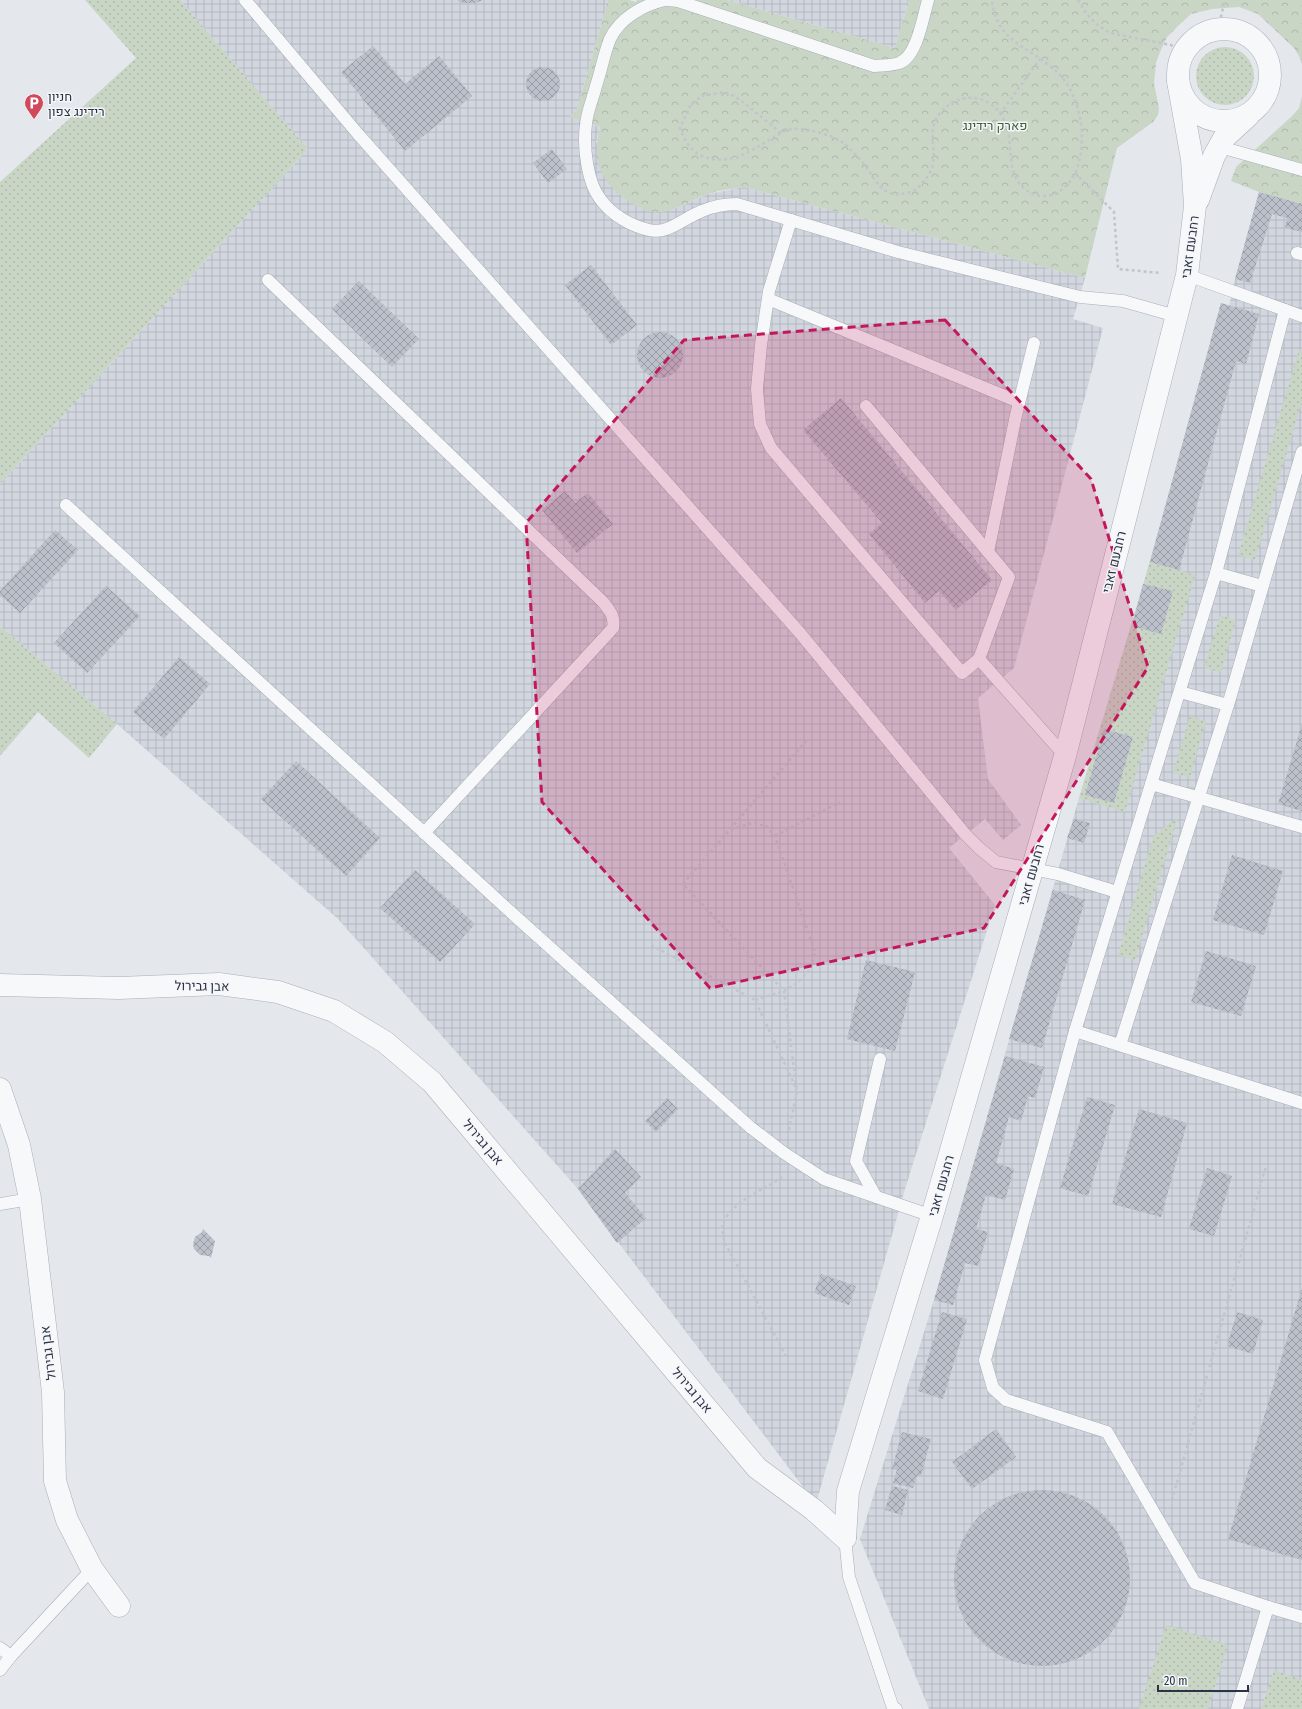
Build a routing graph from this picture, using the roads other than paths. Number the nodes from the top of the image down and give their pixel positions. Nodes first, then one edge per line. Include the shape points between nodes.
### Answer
1 (245, 0) edge
2 (666, 0) edge
3 (928, 0) edge
4 (1178, 81) junction
5 (1252, 112) junction
6 (1220, 146) junction
7 (1302, 170) edge
8 (1195, 206) junction
9 (791, 220) junction
10 (1187, 275) junction
11 (268, 280) dead end
12 (768, 299) junction
13 (1285, 310) junction
14 (1176, 316) junction
15 (1302, 316) edge
16 (1034, 343) dead end
17 (1019, 402) junction
18 (866, 406) dead end
19 (1302, 452) edge
20 (66, 505) dead end
21 (988, 552) junction
22 (1216, 573) junction
23 (1262, 586) junction
24 (979, 659) junction
25 (1180, 692) junction
26 (1228, 705) junction
27 (1065, 756) junction
28 (1151, 784) junction
29 (1199, 798) junction
30 (1302, 827) edge
31 (424, 833) junction
32 (1032, 870) junction
33 (1117, 892) junction
34 (0, 985) edge
35 (1075, 1031) junction
36 (1120, 1045) junction
37 (880, 1059) dead end
38 (0, 1089) edge
39 (1302, 1103) edge
40 (876, 1197) junction
41 (30, 1199) junction
42 (0, 1204) edge
43 (932, 1216) junction
44 (845, 1538) junction
45 (92, 1568) junction
46 (119, 1606) dead end
47 (1268, 1607) junction
48 (1302, 1617) edge
49 (0, 1648) edge
50 (10, 1656) junction
51 (0, 1670) edge
52 (896, 1709) edge
53 (1237, 1709) edge

1 - 32 lane via 358,134 800,633 965,834 996,862
2 - 3 lane via 678,1 874,66 898,64 907,59 913,50
2 - 9 lane via 652,3 626,18 610,39 586,123 585,143 589,173 601,200 621,219 651,231 668,229 702,210 724,204 737,204
4 - 5 street via 1181,94 1189,106 1212,120 1240,119
4 - 5 street via 1183,53 1192,42 1204,34 1218,30 1244,33 1264,51 1269,64 1268,90 1262,103
4 - 8 street, רחבעם זאבי via 1192,159
5 - 6 street, רחבעם זאבי via 1224,138
6 - 7 lane
6 - 8 street, רחבעם זאבי
8 - 10 street, רחבעם זאבי
9 - 12 lane
9 - 14 lane via 898,252 1080,297 1123,301
10 - 13 lane
10 - 14 street, רחבעם זאבי
11 - 31 lane via 603,602 614,620 613,628
12 - 17 lane
12 - 24 lane via 757,389 760,424 771,448 962,673
13 - 15 lane
13 - 22 lane
14 - 27 street, רחבעם זאבי
16 - 17 lane
17 - 21 lane
18 - 21 lane
19 - 23 lane
20 - 31 lane
21 - 24 lane via 1009,577
22 - 23 lane
22 - 25 lane
23 - 26 lane
24 - 27 lane
25 - 26 lane
25 - 28 lane
26 - 29 lane
27 - 32 street, רחבעם זאבי
28 - 29 lane
28 - 33 lane
29 - 30 lane
29 - 36 lane
31 - 40 lane via 739,1117 784,1153 824,1179
32 - 33 lane via 1058,874
32 - 43 street, רחבעם זאבי
33 - 35 lane
34 - 44 street, אבן גבירול via 119,988 220,984 271,991 334,1011 385,1042 432,1082 757,1468 814,1510
35 - 36 lane
35 - 47 lane via 985,1360 993,1388 1006,1400 1107,1432 1195,1583
36 - 39 lane
37 - 40 lane via 856,1161
38 - 41 street, אבן גבירול via 19,1145
40 - 43 lane
41 - 42 lane
41 - 45 street, אבן גבירול via 53,1392 55,1482 66,1520
43 - 44 street, רחבעם זאבי via 848,1491
44 - 52 lane via 849,1576 893,1708
45 - 46 street, אבן גבירול
45 - 50 lane
47 - 48 lane
47 - 53 lane
49 - 50 lane
50 - 51 lane

